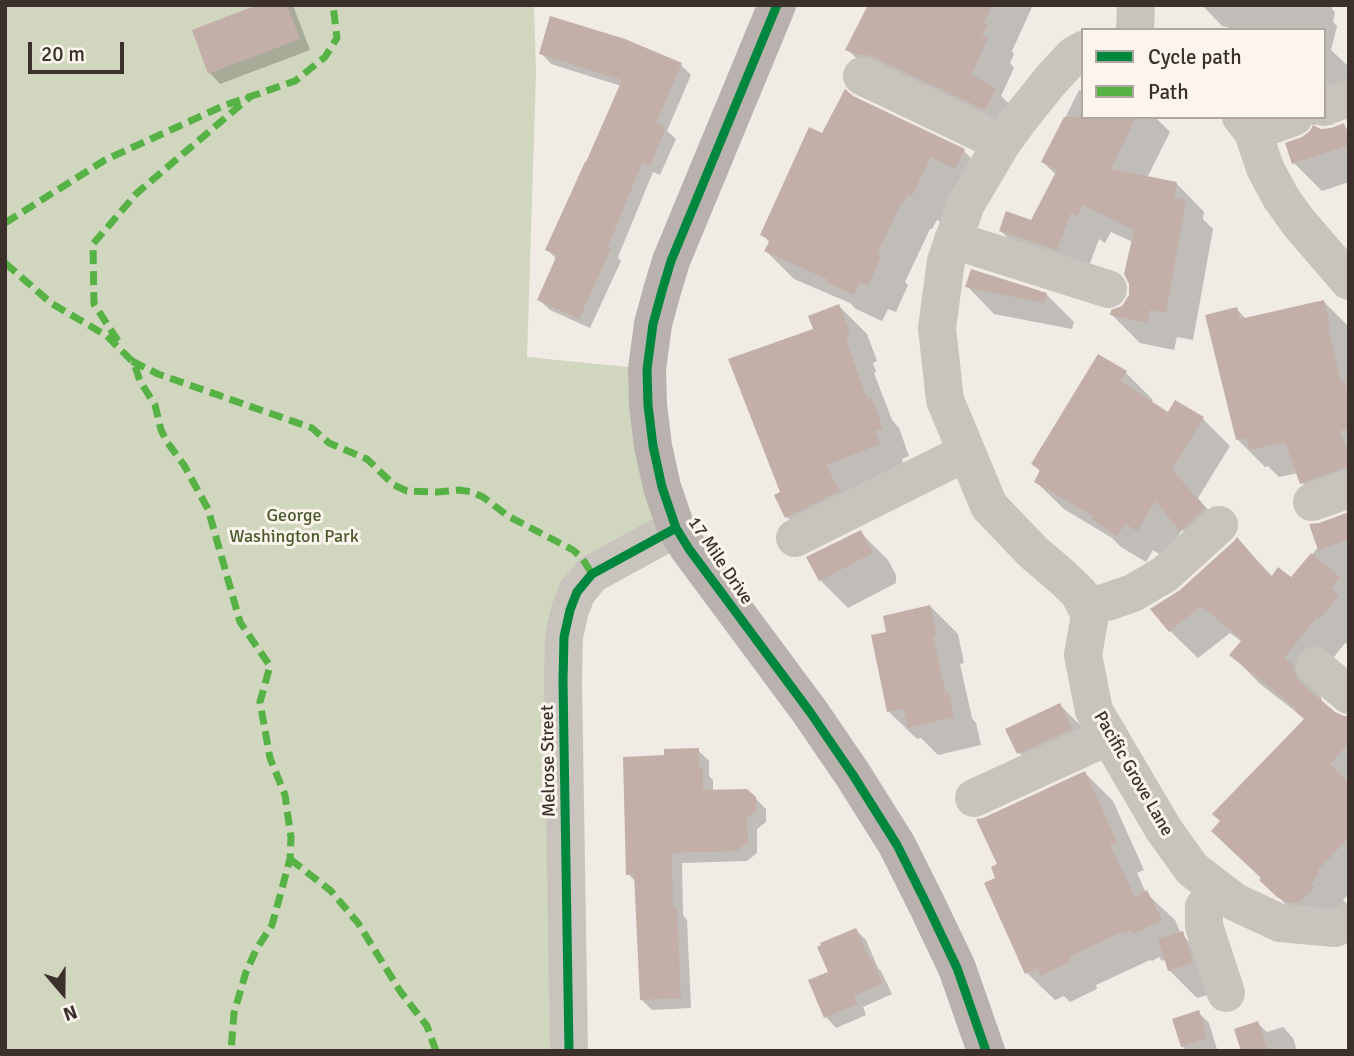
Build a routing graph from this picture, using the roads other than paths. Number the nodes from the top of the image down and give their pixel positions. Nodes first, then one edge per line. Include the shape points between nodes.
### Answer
1 (777, 5) edge
2 (1136, 5) edge
3 (1135, 28) edge
4 (1081, 51) edge
5 (862, 76) dead end
6 (1282, 119) edge
7 (1247, 125) edge
8 (1002, 143) junction
9 (953, 240) junction
10 (1349, 281) edge
11 (1108, 289) dead end
12 (965, 453) junction
13 (1349, 489) edge
14 (1312, 502) dead end
15 (1219, 525) dead end
16 (676, 528) junction
17 (795, 538) dead end
18 (1086, 607) junction
19 (1315, 666) dead end
20 (1349, 695) edge
21 (1109, 736) junction
22 (974, 798) dead end
23 (1218, 889) junction
24 (1349, 922) edge
25 (1226, 993) dead end
26 (569, 1051) edge
27 (986, 1051) edge

1 - 16 main road, 17 Mile Drive via 671,261 653,324 648,405 662,487
2 - 3 street
4 - 8 street via 1050,81
5 - 8 street
6 - 7 street
7 - 10 street via 1281,198
8 - 9 street via 966,204
9 - 11 street
9 - 12 street via 937,328 945,400
12 - 17 street
12 - 18 street via 989,506 1079,593
13 - 14 street
15 - 18 street via 1164,574 1133,593
16 - 26 street, Melrose Street via 592,574 577,592 564,637
16 - 27 main road, 17 Mile Drive via 810,712 897,845 957,968
18 - 21 street, Pacific Grove Lane via 1090,615 1083,655 1094,711
19 - 20 street
21 - 22 street
21 - 23 street, Pacific Grove Lane via 1164,830 1192,869
23 - 24 street, Pacific Grove Lane via 1280,923 1335,928
23 - 25 street via 1204,907 1204,926

